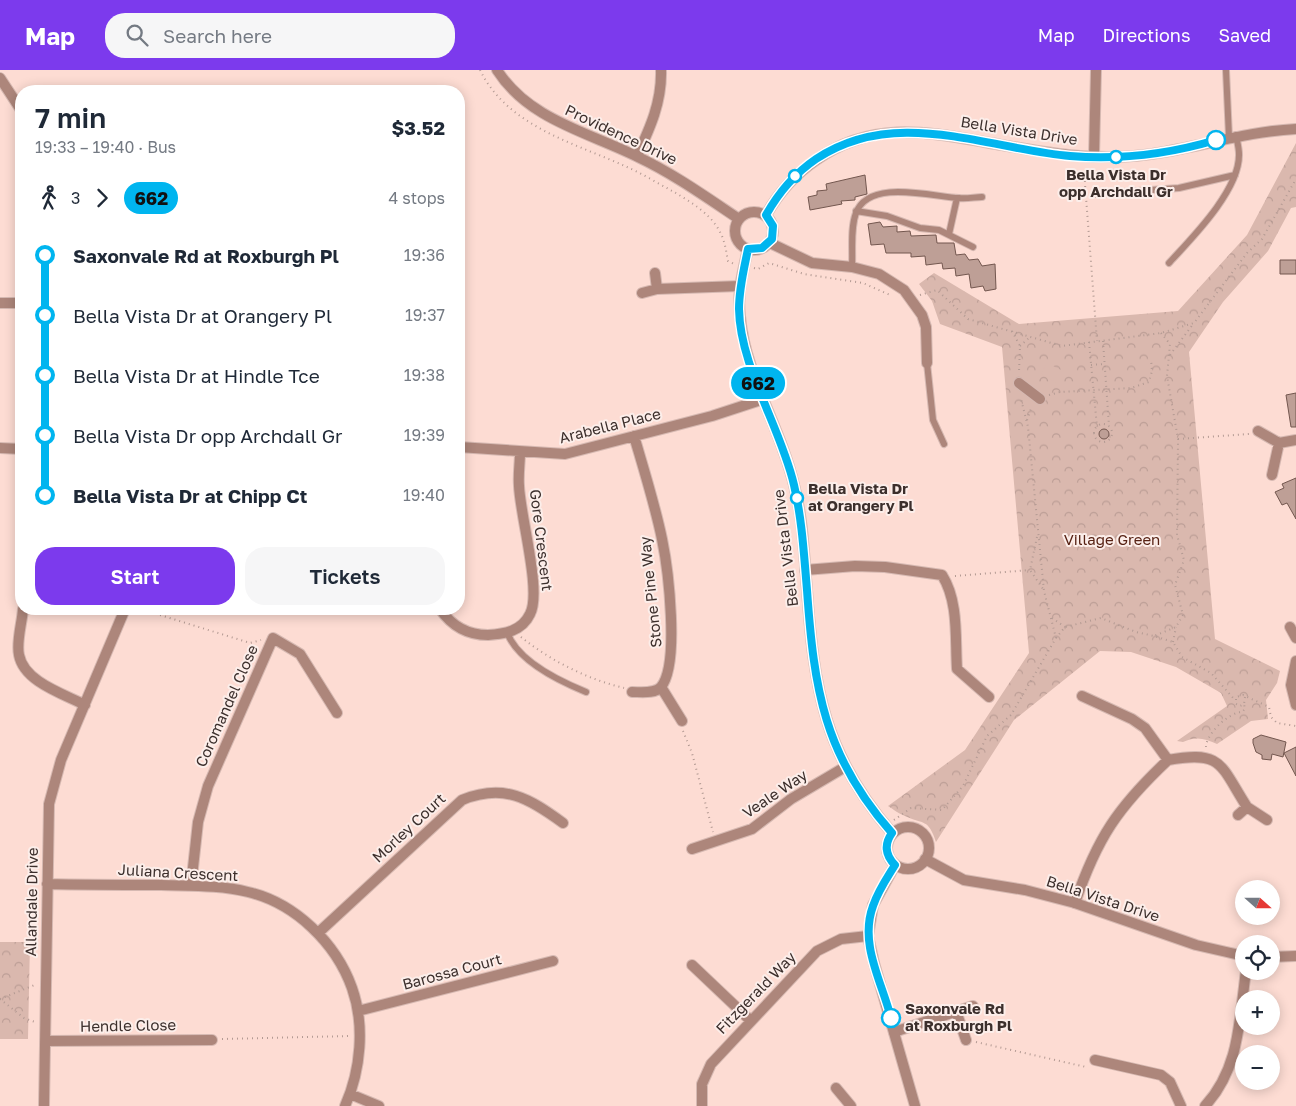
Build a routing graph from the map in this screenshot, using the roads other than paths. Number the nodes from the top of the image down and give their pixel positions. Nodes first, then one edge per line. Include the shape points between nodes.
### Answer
1 (497, 70) edge
2 (661, 70) edge
3 (1096, 70) edge
4 (1226, 70) edge
5 (0, 78) edge
6 (15, 101) edge
7 (1296, 129) edge
8 (1232, 136) junction
9 (637, 156) junction
10 (1094, 157) junction
11 (1235, 174) junction
12 (1096, 194) dead end
13 (982, 196) dead end
14 (957, 198) junction
15 (856, 211) junction
16 (766, 215) junction
17 (739, 218) junction
18 (949, 234) junction
19 (770, 243) junction
20 (973, 247) dead end
21 (748, 249) junction
22 (1169, 263) dead end
23 (852, 267) junction
24 (655, 273) dead end
25 (740, 286) junction
26 (657, 289) junction
27 (642, 293) dead end
28 (0, 303) edge
29 (15, 303) edge
30 (927, 363) joint
31 (1019, 383) road end
32 (764, 399) junction
33 (1040, 399) road end
34 (1258, 431) road end
35 (634, 436) junction
36 (1296, 440) edge
37 (1279, 443) junction
38 (944, 444) dead end
39 (465, 447) edge
40 (0, 448) edge
41 (15, 449) edge
42 (520, 452) junction
43 (1272, 475) dead end
44 (805, 570) junction
45 (22, 615) edge
46 (122, 615) edge
47 (445, 615) edge
48 (1290, 627) dead end
49 (510, 632) junction
50 (1296, 638) edge
51 (1296, 661) edge
52 (661, 687) junction
53 (586, 692) dead end
54 (632, 692) road end
55 (1082, 696) dead end
56 (989, 697) dead end
57 (85, 705) junction
58 (1295, 705) edge
59 (338, 713) dead end
60 (682, 721) road end
61 (1168, 760) junction
62 (845, 768) junction
63 (1247, 807) junction
64 (1238, 815) dead end
65 (1267, 820) dead end
66 (563, 823) dead end
67 (889, 830) junction
68 (692, 849) dead end
69 (925, 859) junction
70 (895, 865) junction
71 (47, 884) junction
72 (192, 886) junction
73 (1075, 902) junction
74 (318, 933) junction
75 (868, 936) junction
76 (1235, 954) edge
77 (1296, 956) edge
78 (1280, 957) edge
79 (553, 961) dead end
80 (692, 965) dead end
81 (1245, 980) edge
82 (973, 1006) dead end
83 (358, 1011) junction
84 (956, 1011) junction
85 (751, 1021) junction
86 (894, 1032) junction
87 (212, 1040) road end
88 (966, 1040) road end
89 (45, 1042) junction
90 (1095, 1060) road end
91 (836, 1088) dead end
92 (350, 1094) junction
93 (44, 1106) edge
94 (345, 1106) edge
95 (378, 1106) edge
96 (702, 1106) edge
97 (851, 1106) edge
98 (915, 1106) edge
99 (1180, 1106) edge
100 (1205, 1106) edge

1 - 9 street, Providence Drive via 516,93 539,112
2 - 9 street via 662,88 654,120
3 - 10 street
4 - 8 lane
5 - 6 street
7 - 8 street, Bella Vista Drive
8 - 10 street, Bella Vista Drive via 1178,150
8 - 11 lane via 1240,154
9 - 17 street, Providence Drive
10 - 16 street, Bella Vista Drive via 1055,154 924,132 884,133 842,145 812,162 781,190
11 - 12 lane via 1179,188
11 - 22 lane via 1211,217
13 - 14 lane
14 - 15 lane via 896,191 882,193
14 - 18 lane
15 - 18 lane via 887,216
15 - 23 lane via 852,225
16 - 17 street via 759,211 750,212
16 - 19 street via 774,230
17 - 21 street via 735,234 741,245
18 - 20 lane
19 - 21 street via 758,250
19 - 23 street via 804,261
21 - 25 street, Bella Vista Drive
23 - 30 street via 891,280 913,300 926,327
24 - 26 street
25 - 26 street
25 - 32 street, Bella Vista Drive via 742,336
26 - 27 street
28 - 29 street
30 - 38 lane via 933,420
31 - 33 street
32 - 35 street, Arabella Place
32 - 44 street, Bella Vista Drive via 794,484
34 - 37 street
35 - 42 street, Arabella Place via 565,454
35 - 52 street, Stone Pine Way via 665,556 672,643 669,666
36 - 37 street
37 - 43 street
39 - 42 street, Arabella Place
40 - 41 street
42 - 49 street, Gore Crescent via 519,487 534,600 526,621
44 - 56 street via 885,567 942,575 953,602 957,669
44 - 62 street, Bella Vista Drive via 819,696
45 - 57 street via 19,654 23,667 35,678
46 - 57 street, Allandale Drive
47 - 49 street via 466,631 483,635
48 - 50 street
49 - 53 lane via 515,649 557,680
51 - 58 street via 1290,685
52 - 54 street via 656,691
52 - 60 street
55 - 61 street via 1145,728
57 - 71 street, Allandale Drive via 62,760 49,804
59 - 72 street, Coromandel Close via 300,654 273,638 208,786 198,822
61 - 63 street via 1207,757 1219,765
61 - 73 street via 1124,805 1106,830
62 - 67 street, Bella Vista Drive
62 - 68 street, Veale Way via 791,799 752,829
63 - 64 street
63 - 65 street
66 - 74 street, Morley Court via 539,806 506,793 481,792 462,800
67 - 69 street via 907,826 920,830 929,844
67 - 70 street via 886,850
69 - 70 street via 910,869
69 - 73 street, Bella Vista Drive via 964,880
70 - 75 street via 873,905
71 - 72 street, Juliana Crescent
71 - 89 street, Allandale Drive
72 - 74 street, Juliana Crescent via 247,891 279,903
73 - 76 street, Bella Vista Drive via 1196,945
74 - 83 street, Juliana Crescent via 341,963
75 - 85 street, Fitzgerald Way via 841,939 818,951
75 - 86 street
77 - 78 street
79 - 83 street, Barossa Court
80 - 85 street
81 - 100 street via 1229,1072 1218,1093
82 - 84 street
83 - 92 street, Juliana Crescent via 359,1055
84 - 86 street
84 - 88 street
85 - 96 street, Fitzgerald Way via 706,1071
86 - 98 street
87 - 89 street, Hendle Close
89 - 93 street, Allandale Drive
90 - 99 street via 1161,1075 1170,1082
91 - 97 street
92 - 94 street, Juliana Crescent
92 - 95 street

